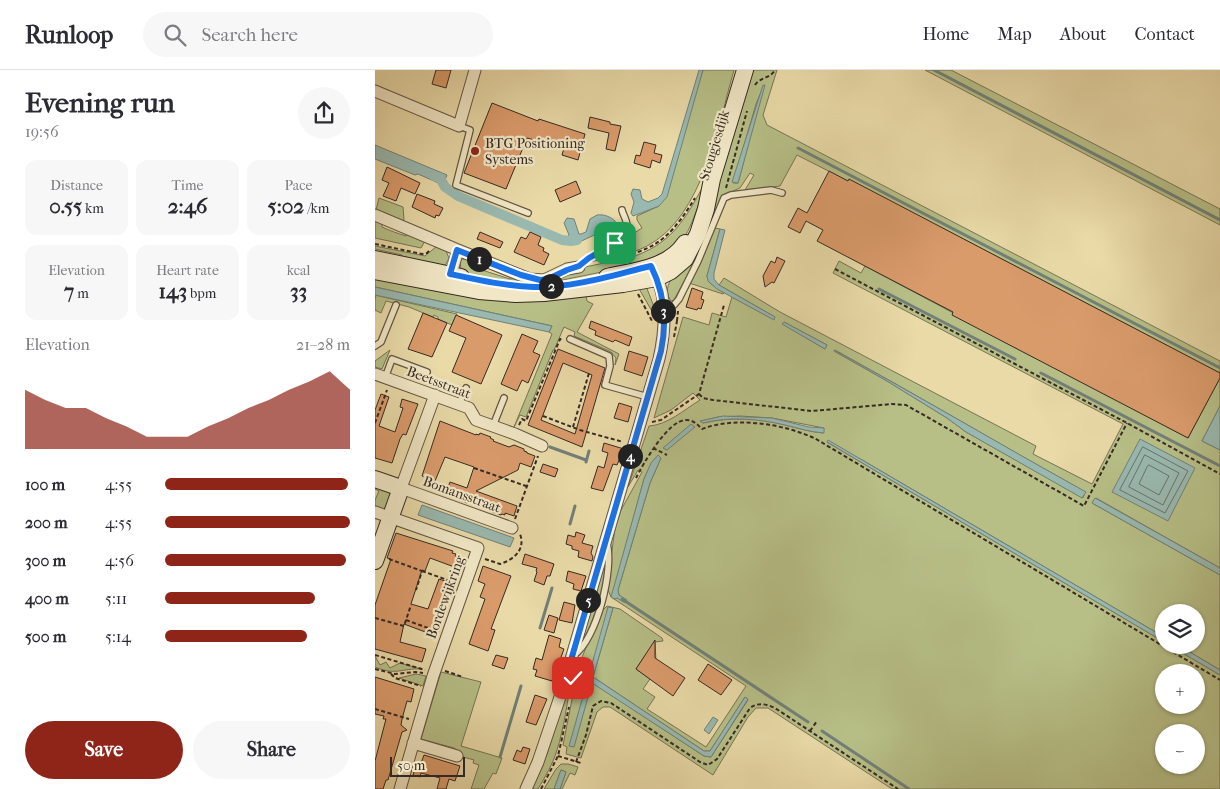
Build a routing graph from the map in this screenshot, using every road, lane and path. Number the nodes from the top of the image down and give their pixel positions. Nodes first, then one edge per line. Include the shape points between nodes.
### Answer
1 (475, 70) edge
2 (745, 70) edge
3 (775, 70) edge
4 (753, 90) dead end
5 (375, 91) edge
6 (748, 108) dead end
7 (459, 126) junction
8 (782, 193) dead end
9 (696, 195) dead end
10 (722, 200) junction
11 (622, 210) dead end
12 (528, 213) dead end
13 (375, 215) edge
14 (434, 240) junction
15 (375, 244) edge
16 (457, 250) junction
17 (375, 259) edge
18 (579, 266) junction
19 (835, 270) dead end
20 (375, 271) edge
21 (654, 272) junction
22 (449, 280) junction
23 (396, 305) dead end
24 (725, 305) dead end
25 (663, 308) junction
26 (570, 339) joint
27 (375, 346) edge
28 (427, 372) dead end
29 (589, 373) dead end
30 (384, 377) edge
31 (587, 379) junction
32 (591, 380) dead end
33 (466, 388) dead end
34 (699, 394) junction
35 (435, 395) junction
36 (648, 397) junction
37 (505, 398) dead end
38 (459, 404) junction
39 (543, 416) dead end
40 (653, 422) dead end
41 (375, 423) edge
42 (1127, 423) junction
43 (493, 426) junction
44 (573, 427) junction
45 (515, 434) junction
46 (633, 445) junction
47 (541, 446) joint
48 (653, 448) junction
49 (667, 455) dead end
50 (646, 459) dead end
51 (474, 468) dead end
52 (1220, 474) edge
53 (375, 479) edge
54 (527, 487) junction
55 (401, 488) junction
56 (375, 512) edge
57 (391, 518) junction
58 (512, 528) junction
59 (476, 556) junction
60 (376, 558) edge
61 (423, 572) junction
62 (465, 586) junction
63 (416, 590) dead end
64 (411, 605) dead end
65 (375, 618) edge
66 (406, 620) junction
67 (447, 635) junction
68 (375, 654) edge
69 (375, 669) edge
70 (434, 672) junction
71 (391, 674) junction
72 (463, 677) dead end
73 (1220, 680) edge
74 (429, 688) junction
75 (569, 707) dead end
76 (375, 710) edge
77 (817, 721) dead end
78 (419, 722) junction
79 (810, 731) junction
80 (413, 743) junction
81 (457, 756) dead end
82 (558, 756) junction
83 (576, 762) junction
84 (581, 763) dead end
85 (399, 789) edge
86 (525, 789) edge
87 (541, 789) edge
88 (898, 789) edge

1 - 7 street
2 - 21 main road, Stougjesdijk via 691,250 679,265
3 - 4 path via 757,82
5 - 7 street
6 - 10 path
7 - 12 lane via 470,130 456,186
8 - 10 lane via 773,190 736,194
9 - 18 path, Stougjesdijk via 675,228 655,245 626,256
10 - 25 lane via 679,299 674,305
11 - 18 lane via 627,225 624,235
13 - 14 street
14 - 15 path via 425,254
14 - 16 street
16 - 18 street via 535,280 548,279
16 - 22 street
17 - 22 main road
19 - 42 path
20 - 22 main road
21 - 22 main road via 623,284 523,294 489,292
21 - 25 street
23 - 27 lane via 381,342
24 - 34 path
25 - 36 street via 663,338
26 - 36 lane via 609,356 605,385
26 - 45 path via 566,342 560,339 532,411 526,421 522,419
28 - 30 lane via 392,359
29 - 31 path
30 - 35 street, Beetsstraat
30 - 41 path
31 - 32 path
31 - 44 path
33 - 38 lane
34 - 40 path
34 - 42 path via 713,400 812,411 907,405 1084,506
35 - 38 street, Beetsstraat
35 - 55 street
36 - 46 street
37 - 43 lane
38 - 43 street, Beetsstraat via 469,408 475,420
39 - 44 path
42 - 52 path
43 - 45 street, Beetsstraat
44 - 46 path
45 - 47 street, Beetsstraat
46 - 86 street via 542,753
47 - 54 path
48 - 49 path
48 - 50 path
48 - 73 path via 685,420 693,421 702,429 715,425 749,424 775,426 807,435
51 - 54 path
53 - 55 main road
54 - 58 path
55 - 57 main road
55 - 58 street, Bomansstraat
56 - 57 street
57 - 59 street, Bordewijkring via 478,548
57 - 60 main road
58 - 59 path via 522,539 513,559 500,564
59 - 62 street, Bordewijkring
60 - 61 path
61 - 62 path
61 - 63 path
62 - 67 street, Bordewijkring
64 - 66 path
65 - 66 path via 404,626
66 - 67 path
67 - 70 street, Bordewijkring
68 - 70 path
69 - 71 path
70 - 71 path
70 - 72 path
70 - 74 street, Bordewijkring
71 - 74 path
74 - 78 street, Bordewijkring
75 - 82 path
76 - 78 path
77 - 79 path
78 - 80 street, Bordewijkring
79 - 83 path via 775,708 756,704 717,759 706,764 615,705 601,701 593,706
79 - 88 path
80 - 81 street
80 - 85 street, Bordewijkring
82 - 83 path
82 - 87 path
83 - 84 path

